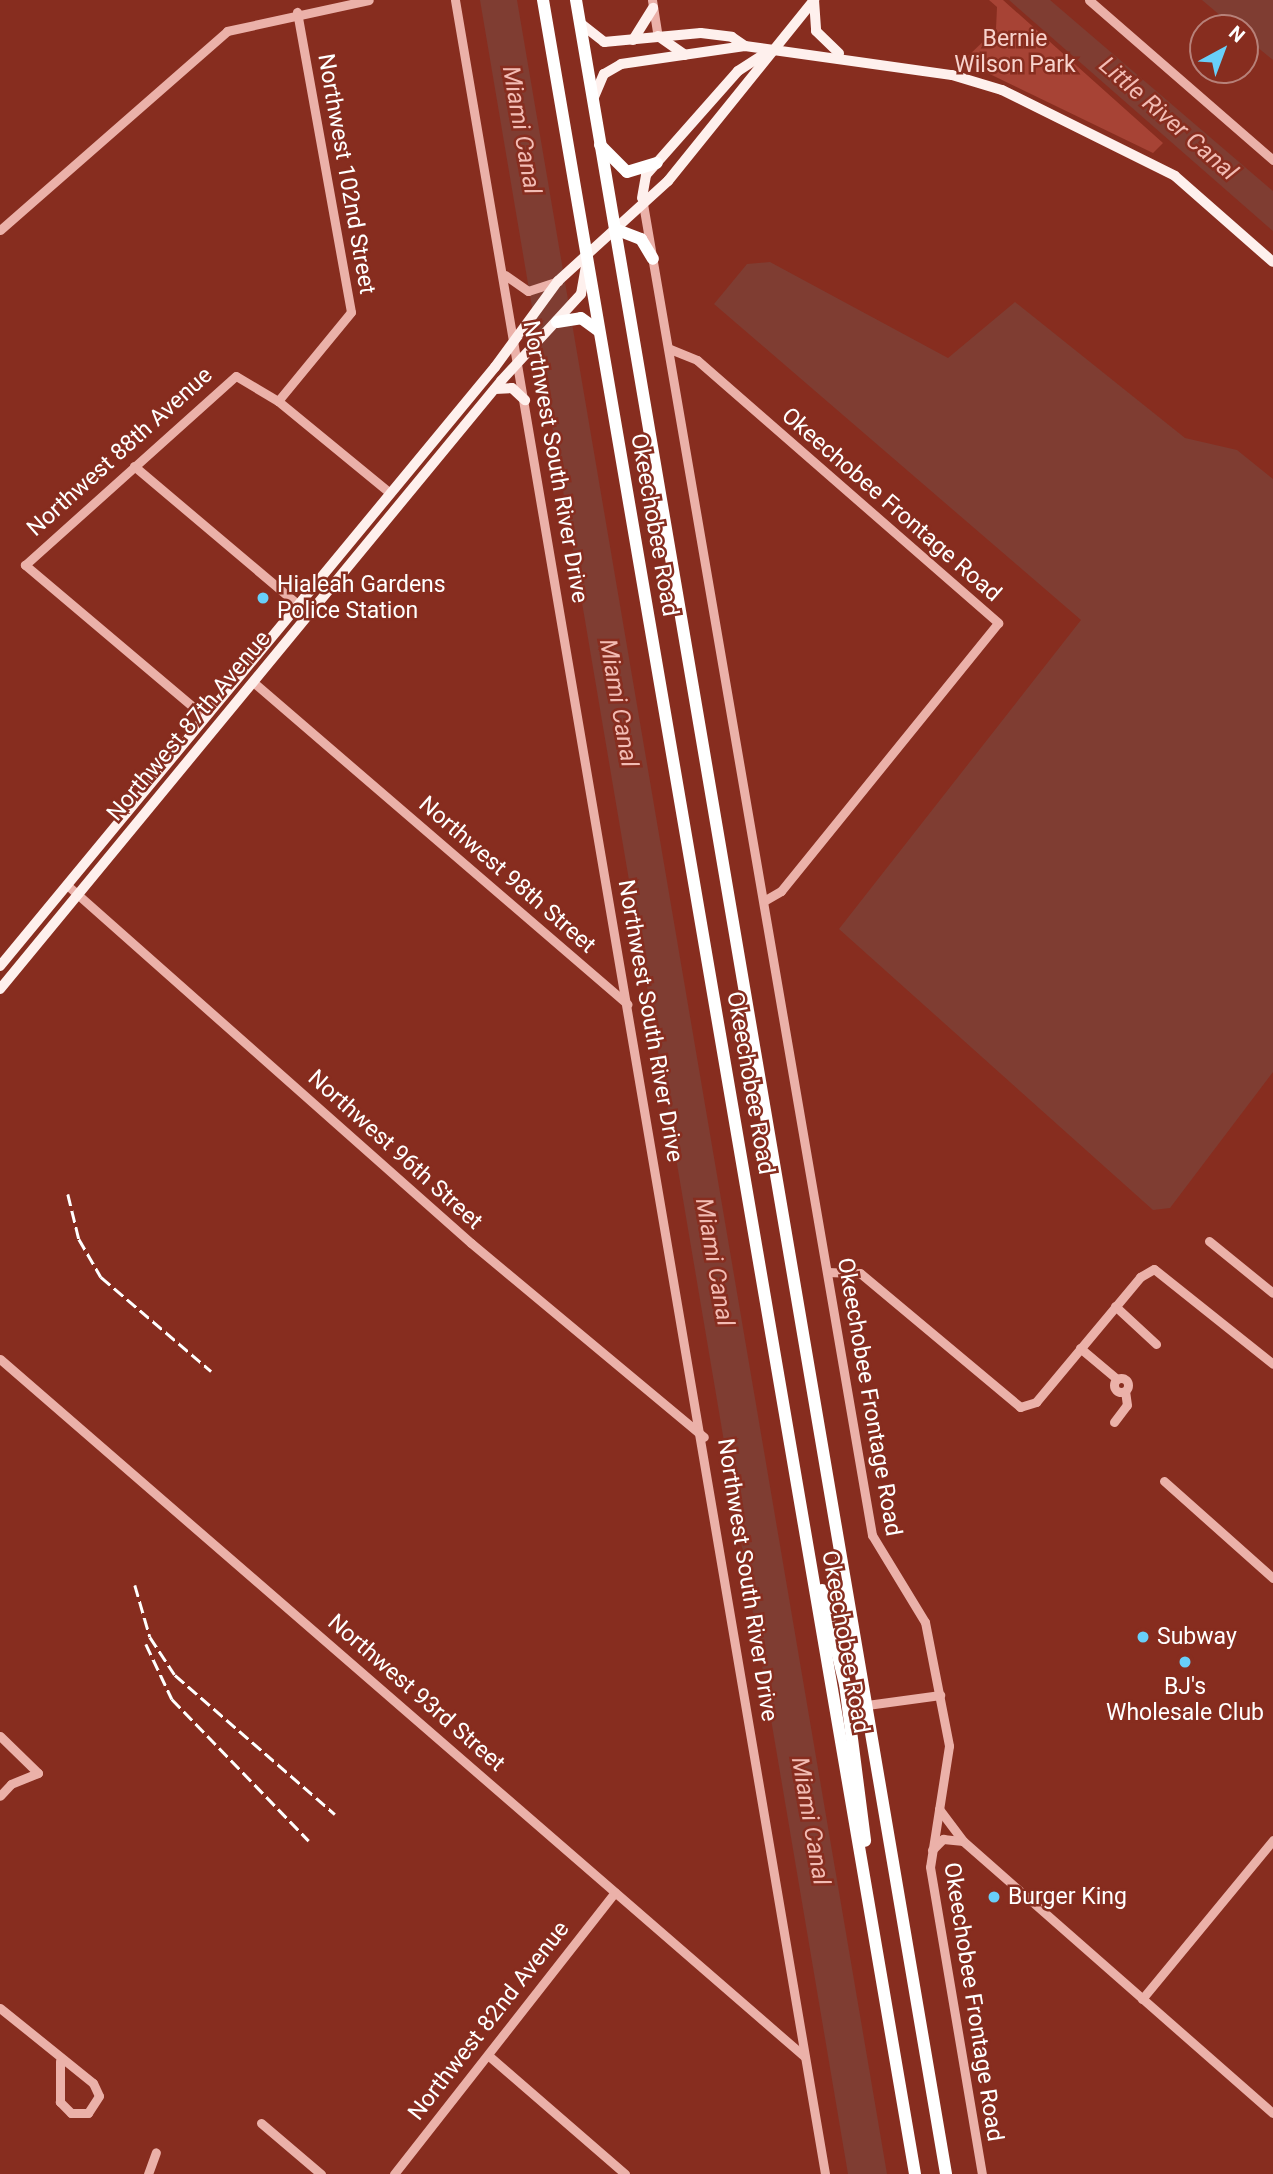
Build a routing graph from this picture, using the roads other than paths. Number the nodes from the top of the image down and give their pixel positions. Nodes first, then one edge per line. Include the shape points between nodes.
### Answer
1 (369, 0) edge
2 (455, 0) edge
3 (543, 0) edge
4 (576, 0) edge
5 (814, 0) edge
6 (1089, 0) edge
7 (652, 4) edge
8 (298, 12) junction
9 (580, 23) junction
10 (658, 36) junction
11 (633, 40) junction
12 (745, 46) junction
13 (774, 47) junction
14 (715, 53) junction
15 (841, 55) junction
16 (687, 56) junction
17 (732, 78) junction
18 (719, 93) junction
19 (593, 104) junction
20 (703, 139) junction
21 (600, 145) junction
22 (1273, 160) edge
23 (657, 163) junction
24 (642, 198) junction
25 (615, 229) junction
26 (0, 230) edge
27 (653, 258) junction
28 (587, 260) junction
29 (1273, 262) edge
30 (503, 274) junction
31 (558, 281) junction
32 (573, 311) junction
33 (557, 322) joint
34 (599, 331) junction
35 (515, 340) junction
36 (670, 349) junction
37 (519, 362) junction
38 (495, 389) junction
39 (525, 400) junction
40 (278, 401) junction
41 (134, 466) junction
42 (390, 493) junction
43 (298, 605) junction
44 (309, 614) junction
45 (253, 682) junction
46 (205, 717) junction
47 (67, 885) junction
48 (78, 894) junction
49 (764, 901) junction
50 (0, 966) edge
51 (0, 989) edge
52 (627, 1004) junction
53 (1209, 1241) dead end
54 (827, 1272) junction
55 (1273, 1293) edge
56 (1115, 1306) junction
57 (1156, 1344) dead end
58 (1080, 1348) junction
59 (0, 1359) edge
60 (1273, 1364) edge
61 (1114, 1422) dead end
62 (704, 1437) junction
63 (1164, 1481) dead end
64 (803, 1515) junction
65 (1273, 1578) edge
66 (845, 1684) junction
67 (940, 1695) junction
68 (867, 1705) junction
69 (0, 1736) edge
70 (853, 1737) junction
71 (0, 1796) edge
72 (939, 1808) junction
73 (1273, 1840) edge
74 (963, 1841) junction
75 (930, 1853) junction
76 (615, 1892) junction
77 (873, 1921) junction
78 (1142, 1999) junction
79 (0, 2008) edge
80 (489, 2056) junction
81 (806, 2057) junction
82 (60, 2061) junction
83 (1273, 2112) edge
84 (261, 2123) dead end
85 (156, 2152) dead end
86 (148, 2174) edge
87 (321, 2174) edge
88 (394, 2174) edge
89 (625, 2174) edge
90 (825, 2174) edge
91 (915, 2174) edge
92 (946, 2174) edge
93 (982, 2174) edge

1 - 8 street
2 - 30 street, Northwest South River Drive
3 - 28 highway, Okeechobee Road
4 - 9 highway, Okeechobee Road
5 - 13 main road
5 - 15 main road via 816,31
6 - 22 street
7 - 10 street
7 - 11 main road
8 - 26 street via 227,31
8 - 40 street, Northwest 102nd Street via 351,312
9 - 11 main road via 604,43
9 - 19 highway, Okeechobee Road
10 - 11 main road
10 - 12 main road via 719,34
10 - 16 main road
12 - 13 main road
12 - 14 main road
13 - 15 main road
13 - 17 main road
13 - 20 main road
14 - 16 main road
14 - 17 main road via 729,60
15 - 29 main road via 1002,90 1175,176
16 - 19 main road via 613,67 600,79
17 - 18 main road
18 - 20 main road via 703,121
18 - 23 main road
19 - 21 highway, Okeechobee Road
20 - 24 main road via 668,181
21 - 23 highway via 627,172
21 - 25 highway, Okeechobee Road
23 - 24 main road via 646,176
24 - 25 main road
24 - 27 street, Okeechobee Frontage Road
25 - 27 highway via 641,239
25 - 28 main road
25 - 68 highway, Okeechobee Road
27 - 36 street, Okeechobee Frontage Road
28 - 31 main road, Northwest 87th Avenue
28 - 32 main road
28 - 34 highway, Okeechobee Road
30 - 31 street via 528,291
30 - 35 street, Northwest South River Drive
31 - 35 main road, Northwest 87th Avenue
32 - 33 highway
32 - 34 highway
33 - 37 main road, Northwest 87th Avenue
34 - 64 highway, Okeechobee Road
35 - 37 street, Northwest South River Drive
35 - 42 main road, Northwest 87th Avenue
36 - 49 street, Okeechobee Frontage Road
36 - 49 street, Okeechobee Frontage Road via 697,360 998,624 781,891
37 - 38 main road, Northwest 87th Avenue
37 - 39 street, Northwest South River Drive
38 - 39 main road via 512,388
38 - 44 main road, Northwest 87th Avenue
39 - 52 street, Northwest South River Drive
40 - 41 street, Northwest 88th Avenue via 245,377 228,379
40 - 42 street, Northwest 88th Avenue
41 - 43 street
41 - 46 street, Northwest 88th Avenue via 25,565
42 - 43 main road, Northwest 87th Avenue
43 - 44 street
43 - 46 main road, Northwest 87th Avenue
44 - 45 main road, Northwest 87th Avenue
45 - 48 main road, Northwest 87th Avenue
45 - 52 street, Northwest 98th Street
46 - 47 main road, Northwest 87th Avenue
47 - 48 street, Northwest 96th Street
47 - 50 main road, Northwest 87th Avenue
48 - 51 main road, Northwest 87th Avenue
48 - 62 street, Northwest 96th Street via 471,1243
49 - 54 street, Okeechobee Frontage Road
52 - 62 street, Northwest South River Drive
53 - 55 street
54 - 58 street via 860,1273 1025,1407
54 - 67 street, Okeechobee Frontage Road via 872,1535 925,1622
56 - 57 street
56 - 58 street
56 - 60 street via 1154,1269
58 - 61 street via 1117,1379 1126,1381 1126,1396
59 - 76 street, Northwest 93rd Street
62 - 81 street, Northwest South River Drive
63 - 65 street
64 - 66 highway
64 - 77 highway, Okeechobee Road
66 - 68 highway
66 - 70 highway
67 - 68 street
67 - 72 street, Okeechobee Frontage Road via 950,1766
68 - 70 highway
68 - 92 highway, Okeechobee Road
69 - 71 street via 38,1773 11,1784
70 - 77 highway
72 - 74 street
72 - 75 street, Okeechobee Frontage Road
73 - 78 street
74 - 75 street via 943,1839
74 - 78 street
75 - 93 street, Okeechobee Frontage Road
76 - 80 street, Northwest 82nd Avenue
76 - 81 street, Northwest 93rd Street
77 - 91 highway, Okeechobee Road
78 - 83 street
79 - 82 street
80 - 88 street, Northwest 82nd Avenue
80 - 89 street
81 - 90 street, Northwest South River Drive
82 - 82 street via 98,2090 88,2113 71,2113 60,2102
84 - 87 street
85 - 86 street

